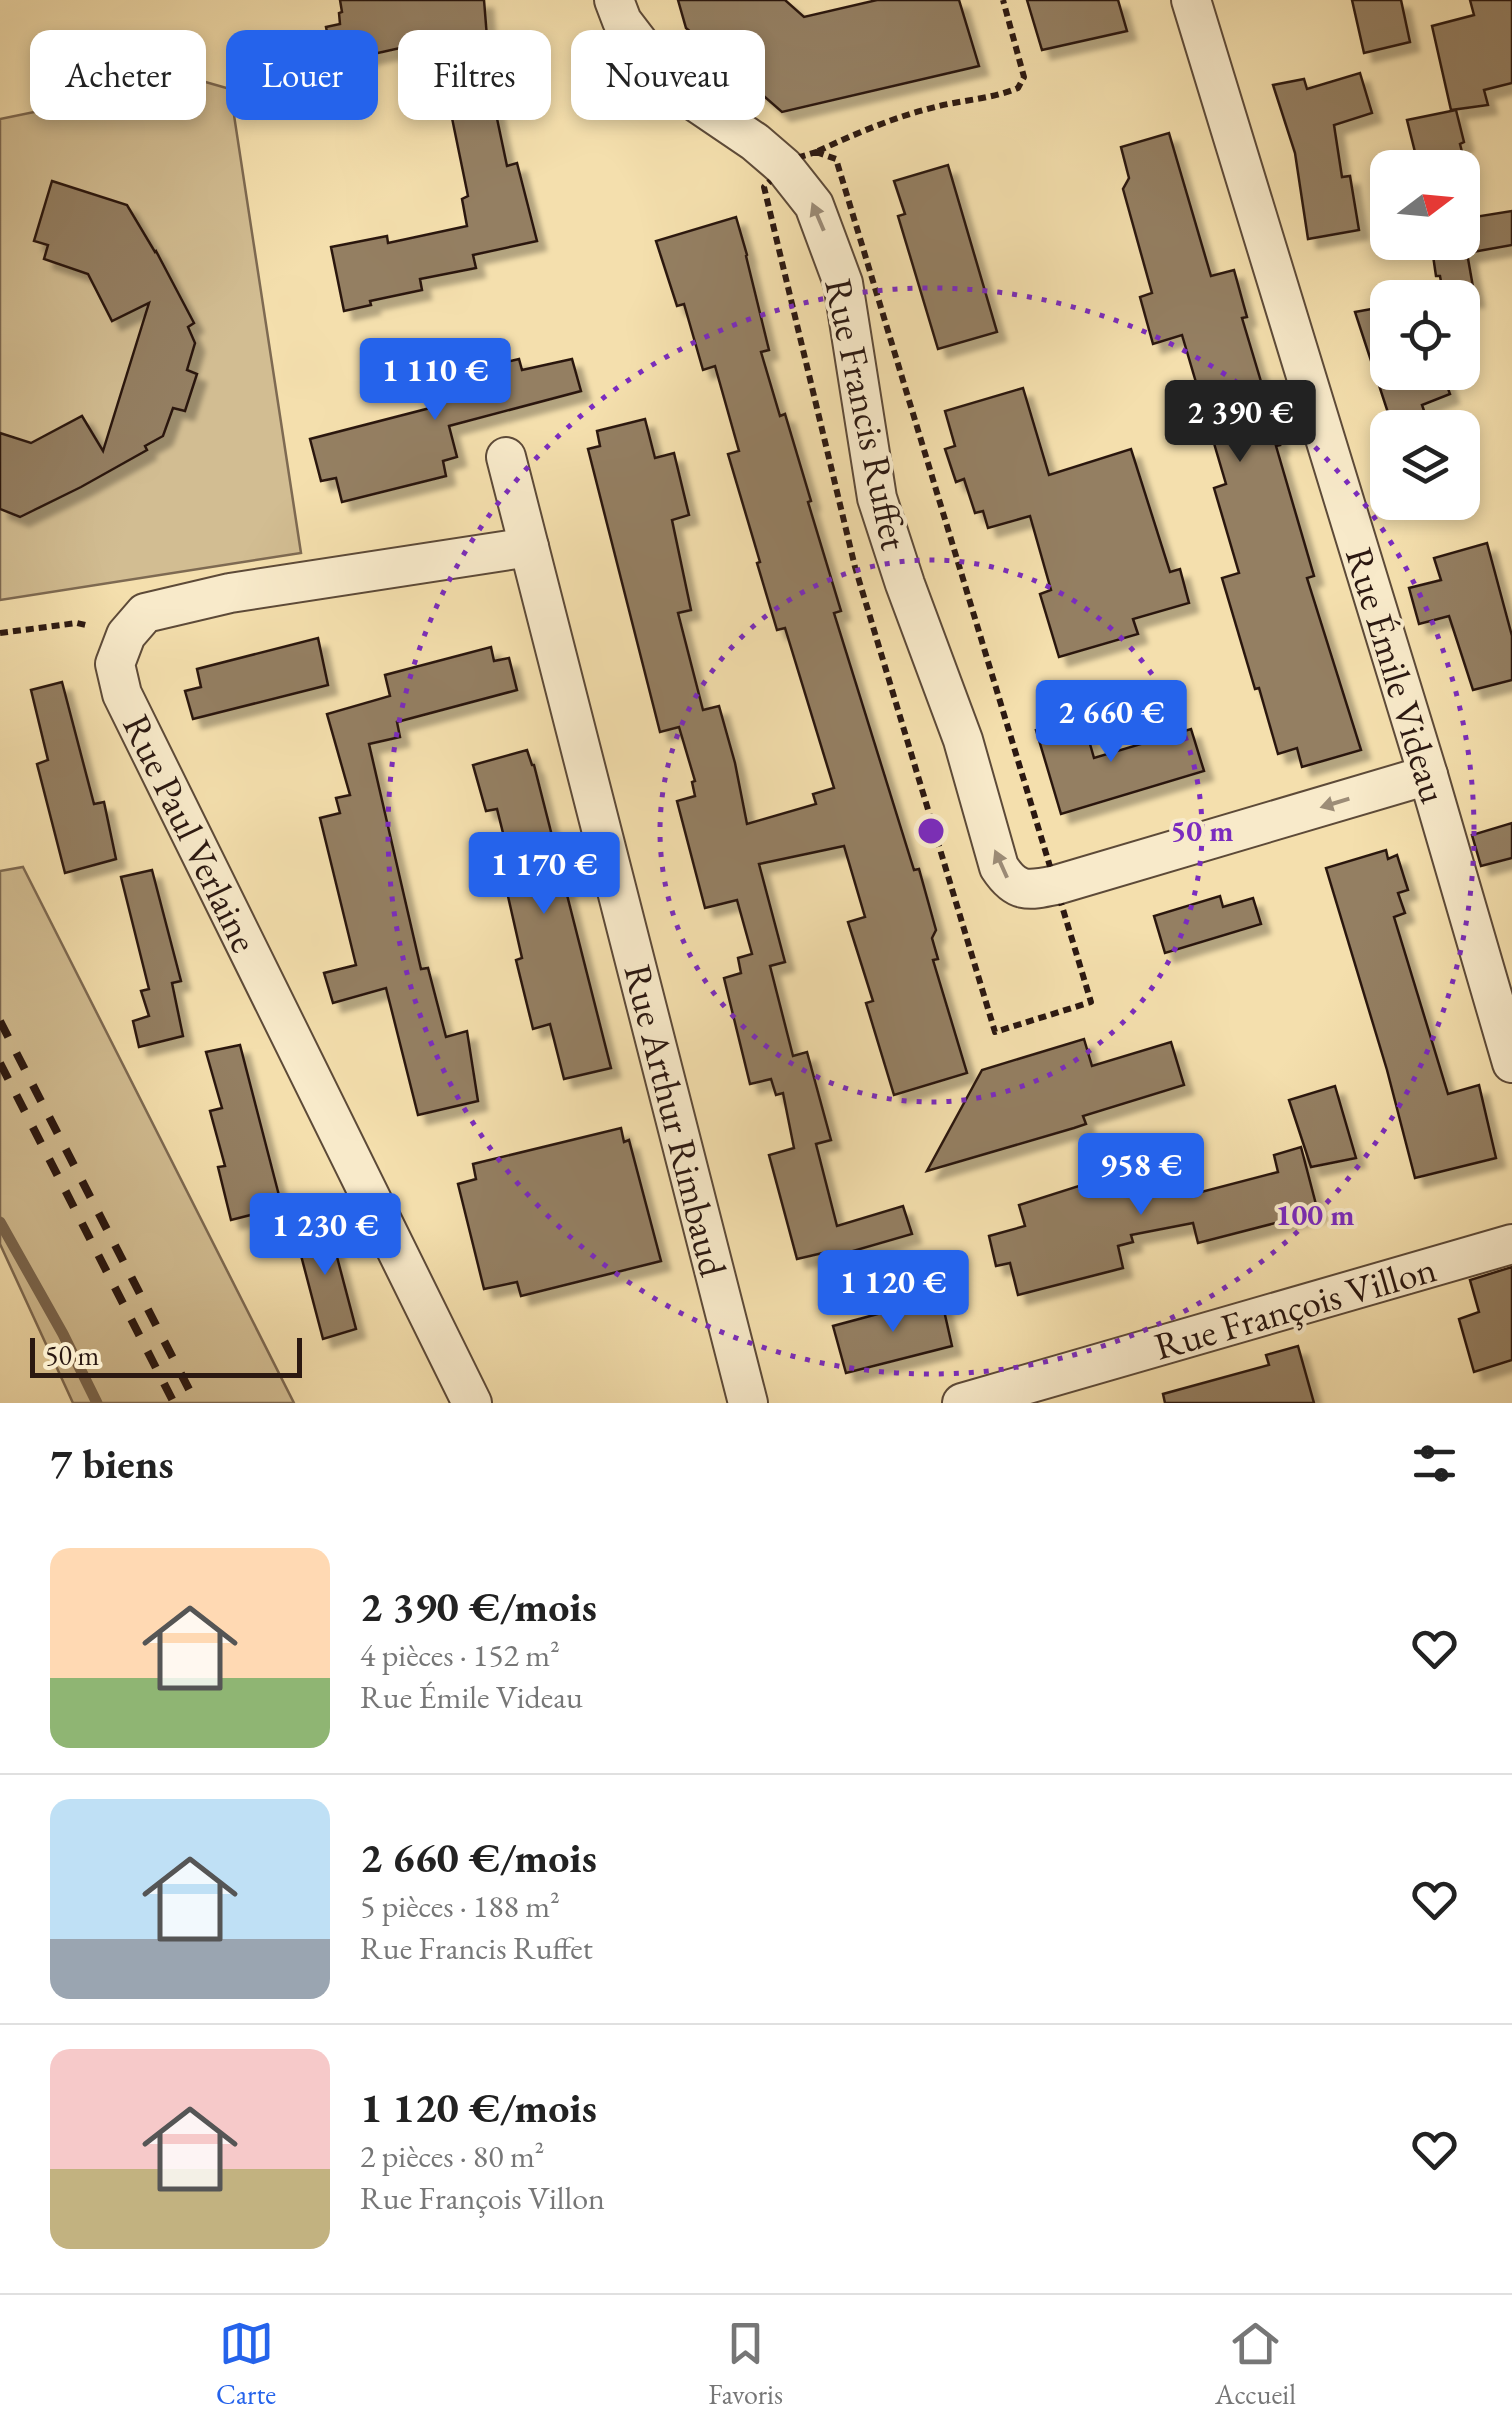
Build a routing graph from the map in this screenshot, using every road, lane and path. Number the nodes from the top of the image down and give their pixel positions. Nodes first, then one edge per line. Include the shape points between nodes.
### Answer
1 (614, 0) edge
2 (1004, 0) edge
3 (1191, 0) edge
4 (816, 152) dead end
5 (506, 457) dead end
6 (529, 547) junction
7 (0, 634) edge
8 (126, 634) junction
9 (1428, 775) junction
10 (1512, 1063) edge
11 (1512, 1244) edge
12 (472, 1403) edge
13 (748, 1403) edge
14 (962, 1403) edge

9 -> 1 street, Rue Francis Ruffet via 1056,885 1034,890 1008,880 878,498 843,283 814,205 755,142 671,85 622,22
2 - 4 path via 1024,77 1018,88 933,107
3 - 9 street, Rue Émile Videau
5 - 6 street, Rue Arthur Rimbaud
6 - 8 street via 230,592 146,613
6 - 13 street, Rue Arthur Rimbaud
7 - 8 path via 78,624
8 - 12 street, Rue Paul Verlaine via 115,664 122,694
9 - 10 street, Rue Émile Videau
11 - 14 street, Rue François Villon

